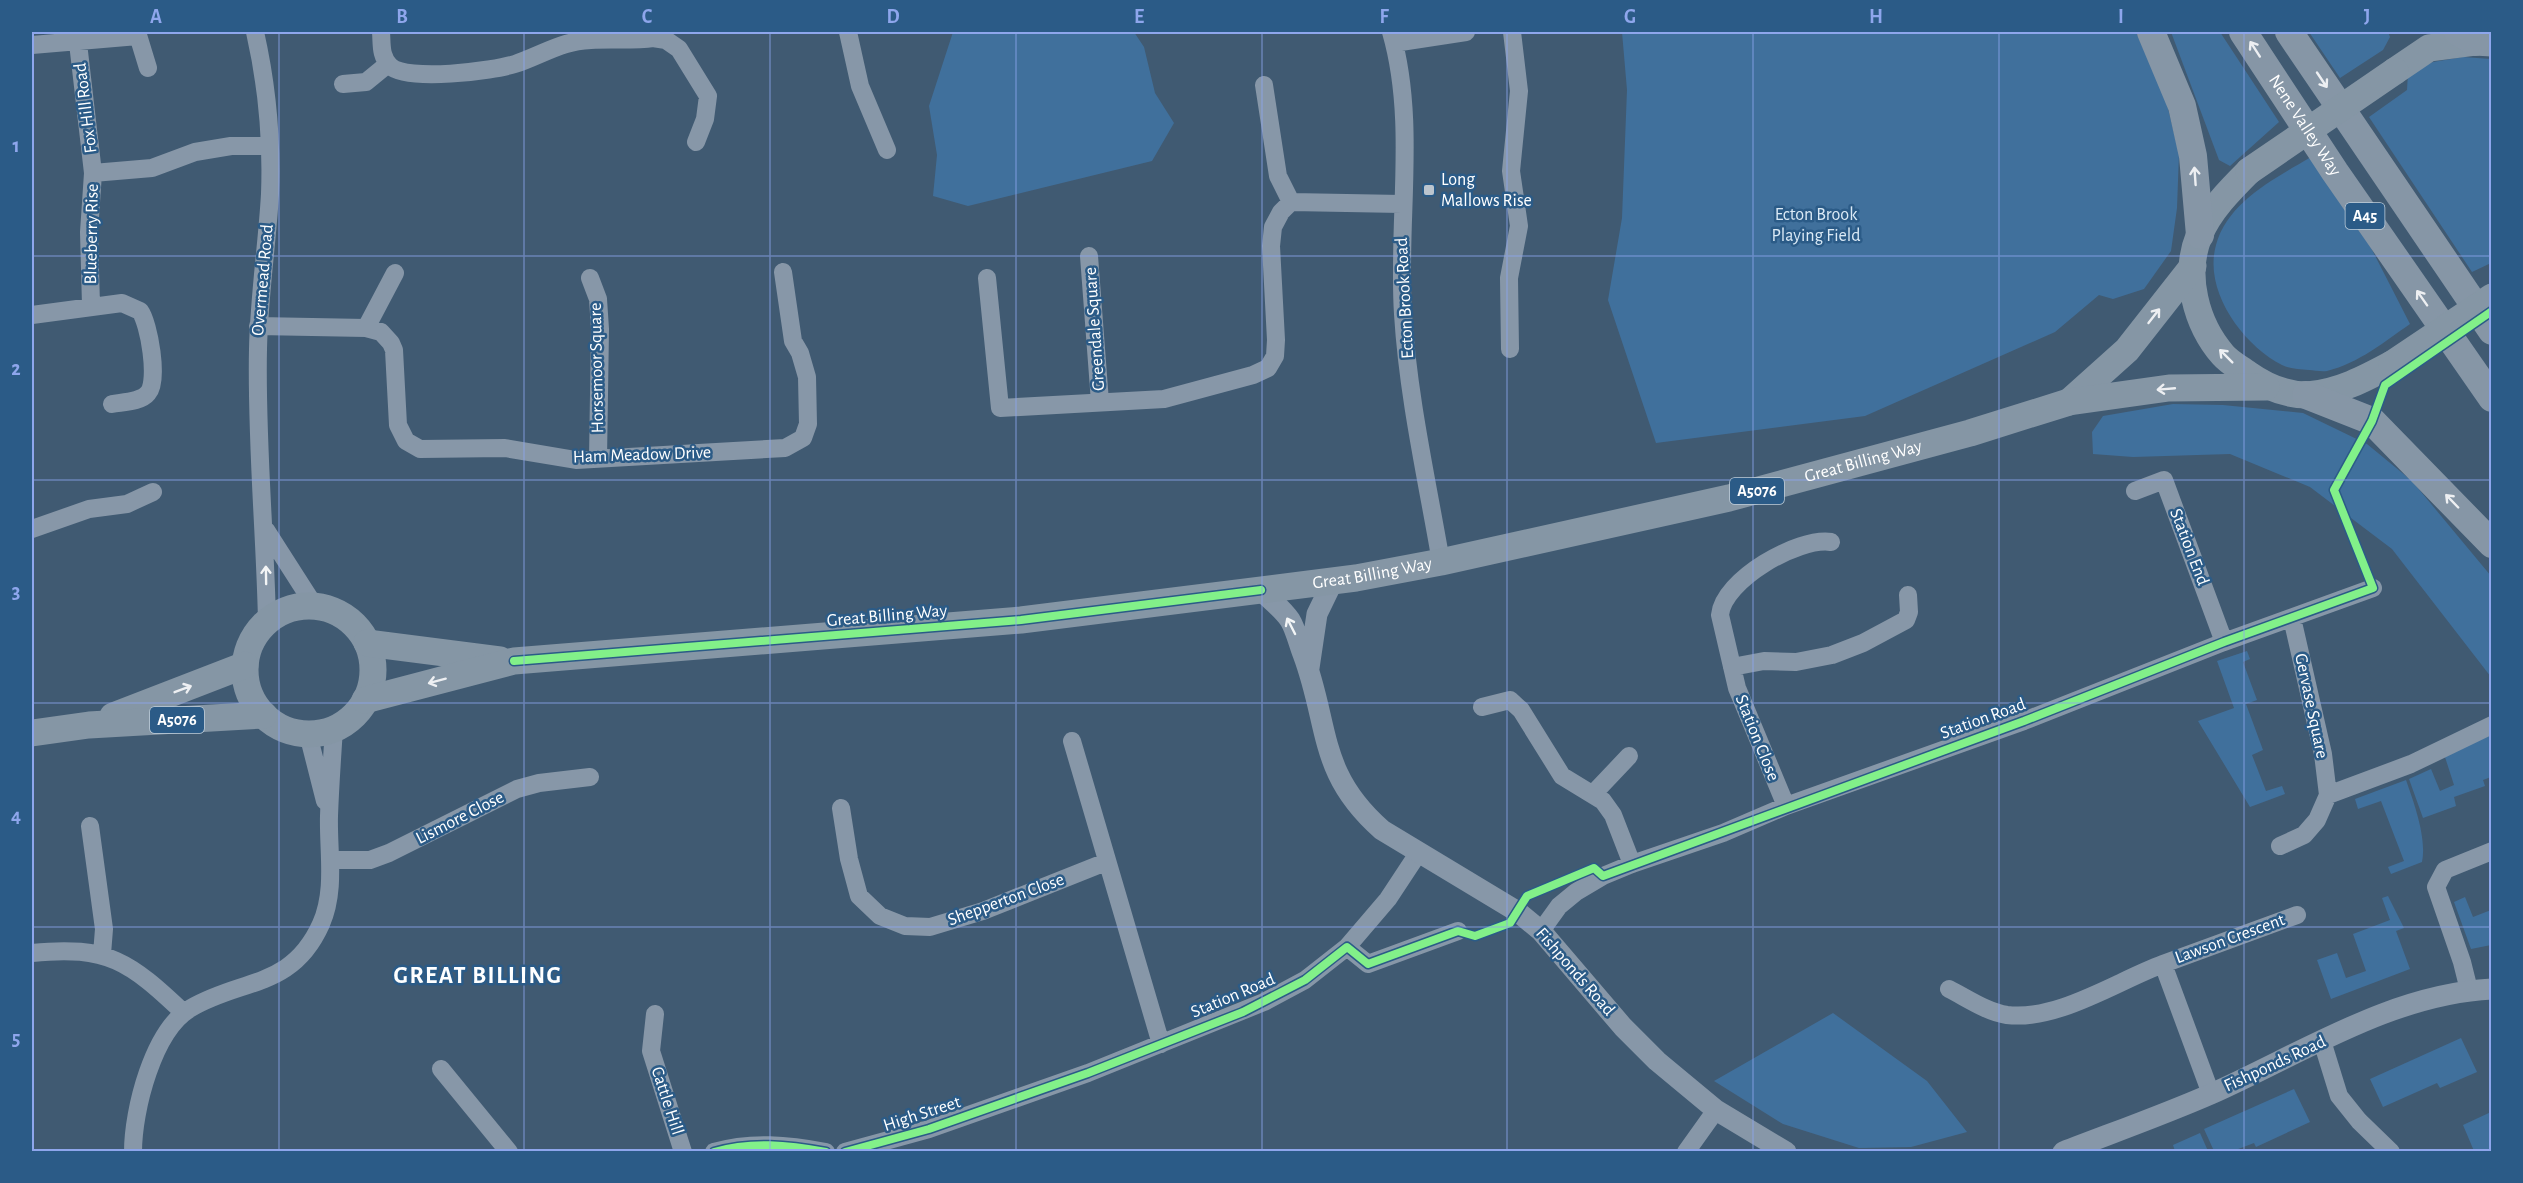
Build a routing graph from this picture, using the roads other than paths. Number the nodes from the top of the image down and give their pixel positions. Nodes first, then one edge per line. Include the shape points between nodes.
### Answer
1 (255, 32) edge
2 (381, 32) edge
3 (849, 32) edge
4 (1466, 32) edge
5 (1512, 32) edge
6 (2151, 32) edge
7 (2243, 32) edge
8 (2289, 32) edge
9 (137, 34) edge
10 (667, 36) edge
11 (567, 37) edge
12 (1393, 37) edge
13 (2475, 39) edge
14 (78, 42) junction
15 (32, 45) edge
16 (388, 64) junction
17 (148, 68) dead end
18 (343, 84) dead end
19 (1264, 86) dead end
20 (696, 142) dead end
21 (270, 146) junction
22 (887, 150) dead end
23 (93, 173) junction
24 (1291, 202) junction
25 (1402, 204) junction
26 (2199, 235) junction
27 (1089, 256) dead end
28 (2193, 266) junction
29 (783, 272) dead end
30 (395, 273) dead end
31 (590, 278) dead end
32 (987, 278) dead end
33 (2492, 297) edge
34 (91, 305) junction
35 (32, 315) edge
36 (258, 326) junction
37 (366, 328) junction
38 (2492, 331) edge
39 (1510, 349) dead end
40 (2266, 387) junction
41 (2306, 395) junction
42 (2492, 398) edge
43 (1100, 402) junction
44 (2069, 402) junction
45 (112, 404) dead end
46 (598, 459) junction
47 (2135, 491) dead end
48 (153, 492) dead end
49 (265, 528) junction
50 (32, 529) edge
51 (1831, 542) dead end
52 (2492, 544) edge
53 (1441, 562) junction
54 (1333, 581) junction
55 (2373, 588) dead end
56 (1262, 590) junction
57 (1908, 595) dead end
58 (314, 606) junction
59 (2292, 618) junction
60 (267, 621) junction
61 (2224, 642) junction
62 (368, 643) junction
63 (514, 661) junction
64 (245, 665) junction
65 (1732, 668) junction
66 (1309, 669) junction
67 (365, 700) junction
68 (1482, 707) dead end
69 (264, 715) junction
70 (89, 725) junction
71 (2492, 725) edge
72 (334, 729) junction
73 (32, 733) edge
74 (308, 734) junction
75 (1072, 741) dead end
76 (1629, 756) dead end
77 (590, 777) dead end
78 (1593, 794) junction
79 (2328, 795) junction
80 (1786, 806) junction
81 (841, 808) dead end
82 (329, 817) junction
83 (90, 826) dead end
84 (2280, 846) dead end
85 (2492, 851) edge
86 (1419, 852) junction
87 (331, 860) junction
88 (1106, 862) junction
89 (1632, 864) junction
90 (2296, 915) dead end
91 (1458, 931) dead end
92 (1541, 931) junction
93 (1347, 947) junction
94 (32, 953) edge
95 (102, 954) junction
96 (2163, 964) junction
97 (1948, 989) dead end
98 (2492, 989) edge
99 (2469, 990) junction
100 (184, 1013) junction
101 (655, 1014) dead end
102 (2322, 1041) junction
103 (1161, 1044) junction
104 (441, 1069) dead end
105 (2211, 1094) junction
106 (1008, 1101) joint
107 (1716, 1110) junction
108 (2096, 1146) edge
109 (890, 1147) edge
110 (133, 1152) edge
111 (509, 1152) edge
112 (684, 1152) edge
113 (714, 1152) edge
114 (826, 1152) edge
115 (846, 1152) edge
116 (1686, 1152) edge
117 (1786, 1152) edge
118 (2062, 1152) edge
119 (2391, 1152) edge

1 - 21 street, Overmead Road
2 - 16 street via 382,51
3 - 22 street via 860,86
4 - 12 street
5 - 39 street via 1519,91 1511,171 1519,226 1509,278
26 -> 6 highway via 2193,156 2182,106
42 -> 7 highway, Nene Valley Way / A45
8 -> 38 highway, A45
9 - 14 street, Fox Hill Road
9 - 17 street
10 - 11 street
10 - 20 street via 708,96
11 - 16 street via 514,64 490,70 411,74
12 - 25 street, Ecton Brook Road via 1404,140
13 - 26 main road, bridge via 2429,48 2249,171 2222,199
14 - 15 street, Fox Hill Road
14 - 23 street, Fox Hill Road
16 - 18 street via 366,81
19 - 24 street via 1278,176
21 - 23 street, Fox Hill Road via 231,146 195,152 152,168
21 - 36 street, Overmead Road via 269,211
23 - 34 street, Blueberry Rise via 89,232
24 - 25 street
24 - 43 street via 1273,227 1276,340 1269,368 1164,399
25 - 53 street, Ecton Brook Road via 1405,337
26 - 28 main road
27 - 43 street, Greendale Square
40 -> 28 main road via 2224,356 2206,331 2194,301
44 -> 28 main road, Great Billing Way / A5076 via 2127,350
29 - 46 street, Ham Meadow Drive via 793,341 807,378 808,424 803,438 785,448
30 - 37 street
31 - 46 street, Horsemoor Square via 598,299 600,329
32 - 43 street via 1000,408
33 - 41 main road, bridge via 2392,364 2351,385
34 - 35 street, Blueberry Rise
34 - 45 street via 128,304 140,310 147,326 153,379 150,392 142,398
36 - 37 street, Ham Meadow Drive
36 - 49 street, Overmead Road via 256,410
37 - 46 street, Ham Meadow Drive via 381,332 391,343 398,425 406,441 414,446 426,450 505,448 576,460
40 - 41 main road
40 -> 44 main road, Great Billing Way / A5076 via 2169,388
52 -> 41 highway via 2372,421
44 - 53 main road, Great Billing Way / A5076 via 1729,498
47 - 61 street, Station End via 2164,480
48 - 50 street via 126,504 89,509
49 - 58 street, Overmead Road
60 -> 49 street, Overmead Road
51 - 65 street, Station Close via 1812,542 1764,564 1743,578 1727,596 1720,615
53 - 54 main road, Great Billing Way / A5076
54 - 56 main road, Great Billing Way / A5076
54 - 66 street, Fishponds Road via 1317,614
55 - 59 street, Station Road
56 - 63 main road, Great Billing Way / A5076 via 1021,620
66 -> 56 street, Fishponds Road via 1290,620
57 - 65 street via 1906,620 1863,644 1812,660 1764,661
58 - 60 main road via 289,609
58 - 62 main road via 346,617
59 - 61 street, Station Road
59 - 79 street, Gervase Square via 2323,754
60 - 64 main road via 252,641
61 - 80 street, Station Road via 2024,721
62 - 63 main road, Great Billing Way / A5076
62 - 67 main road via 373,662 372,682
63 -> 67 main road, Great Billing Way / A5076
64 - 69 main road via 250,692
70 -> 64 main road, A5076
65 - 80 street, Station Close
66 - 86 street, Fishponds Road via 1331,758 1350,795 1382,830
67 - 72 main road via 352,717
68 - 78 street via 1512,692 1562,776
69 - 70 main road, A5076
69 - 74 main road via 277,725
70 - 73 main road, A5076
71 - 79 street via 2411,764
72 - 74 main road
72 - 82 street
74 - 82 street
75 - 88 street
76 - 78 street
77 - 87 street, Lismore Close via 518,789 370,860
78 - 89 street via 1613,815
79 - 84 street via 2318,820 2304,835
80 - 89 street, Station Road via 1723,833
81 - 88 street, Shepperton Close via 859,896 880,916 905,926 930,927 973,914
82 - 87 street
83 - 95 street via 104,929
85 - 99 street via 2445,870 2436,887
86 - 92 street, Fishponds Road via 1518,912
86 - 93 street, Station Road via 1388,899
87 - 100 street via 326,910 304,951 269,980 208,1000
88 - 103 street
89 - 92 street, Station Road via 1576,892 1559,906
90 - 96 street, Lawson Crescent
91 - 93 street via 1368,964
92 - 107 street, Fishponds Road via 1623,1027
93 - 103 street, Station Road via 1305,980 1264,1002
94 - 95 street via 65,950
95 - 100 street via 125,963 153,983
96 - 97 street, Lawson Crescent via 2077,1002 2032,1014 2000,1013
96 - 105 street, Lawson Crescent
98 - 99 street, Fishponds Road
99 - 102 street, Fishponds Road via 2435,997
100 - 110 street via 147,1073 136,1116
101 - 112 street, Cattle Hill via 651,1051
102 - 105 street, Fishponds Road
102 - 119 street via 2339,1096
103 - 106 street, Station Road
104 - 111 street
105 - 108 street, Fishponds Road
106 - 109 street, High Street
107 - 116 street
107 - 117 street, Fishponds Road
108 - 118 street, Fishponds Road
109 - 115 street, High Street
113 - 114 street via 791,1145

